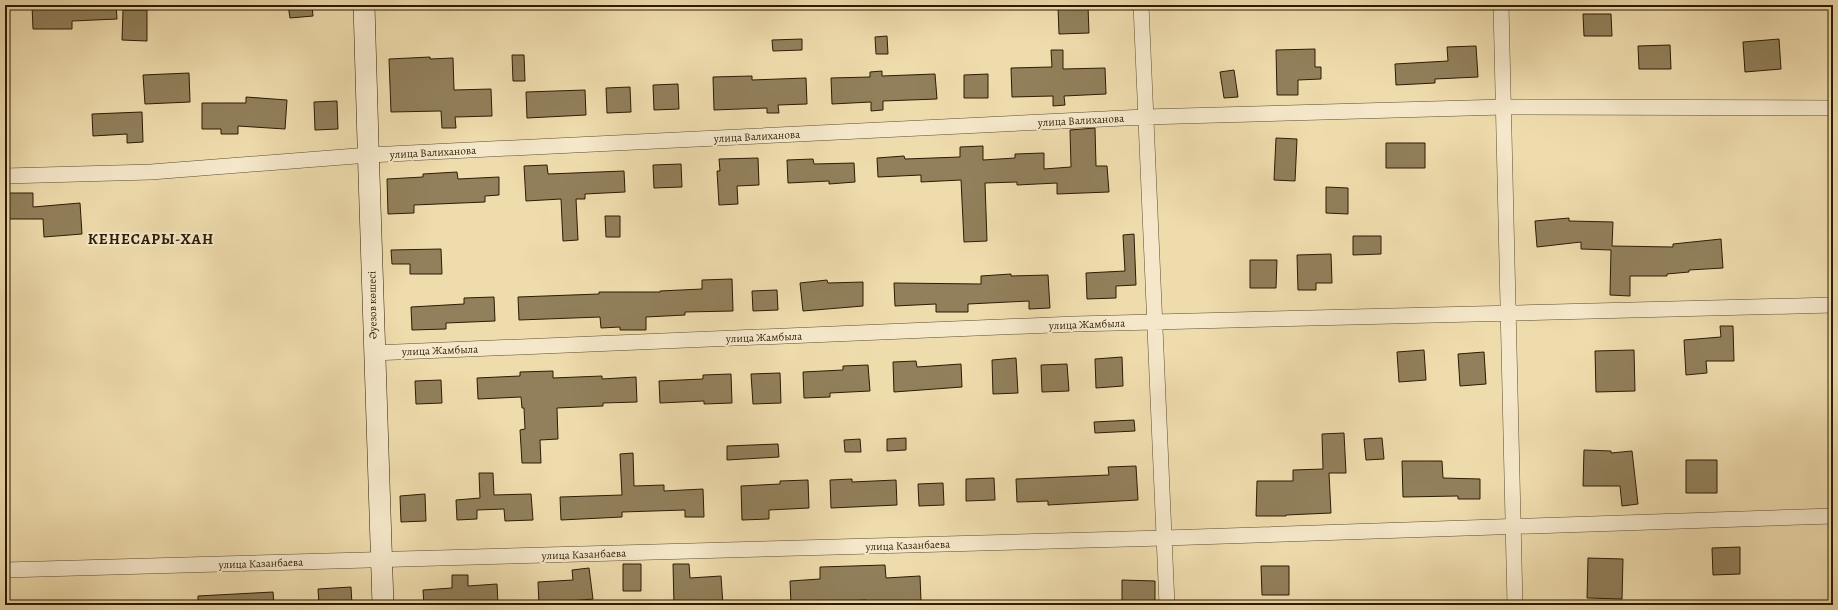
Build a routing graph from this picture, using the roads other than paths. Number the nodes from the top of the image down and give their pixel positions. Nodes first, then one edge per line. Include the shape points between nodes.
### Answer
1 (364, 5) edge
2 (1141, 5) edge
3 (1501, 5) edge
4 (1504, 107) junction
5 (1833, 108) edge
6 (1145, 117) junction
7 (369, 155) junction
8 (5, 176) edge
9 (1833, 306) edge
10 (1508, 314) junction
11 (1154, 322) junction
12 (373, 353) junction
13 (1833, 516) edge
14 (1513, 527) junction
15 (1164, 538) junction
16 (381, 560) junction
17 (5, 570) edge
18 (383, 605) edge
19 (1167, 605) edge
20 (1515, 605) edge

1 - 7 main road, Әуезов көшесі
2 - 6 street
3 - 4 street
4 - 5 street, улица Валиханова
4 - 6 street, улица Валиханова
4 - 10 street
6 - 7 street, улица Валиханова
6 - 11 street
7 - 8 street, улица Валиханова via 151,172
7 - 12 main road, Әуезов көшесі
9 - 10 street, улица Жамбыла
10 - 11 street, улица Жамбыла
10 - 14 street
11 - 12 street, улица Жамбыла
11 - 15 street
12 - 16 main road, Әуезов көшесі
13 - 14 street, улица Казанбаева
14 - 15 street, улица Казанбаева
14 - 20 street
15 - 16 street, улица Казанбаева
15 - 19 street
16 - 17 street, улица Казанбаева
16 - 18 main road, Әуезов көшесі

